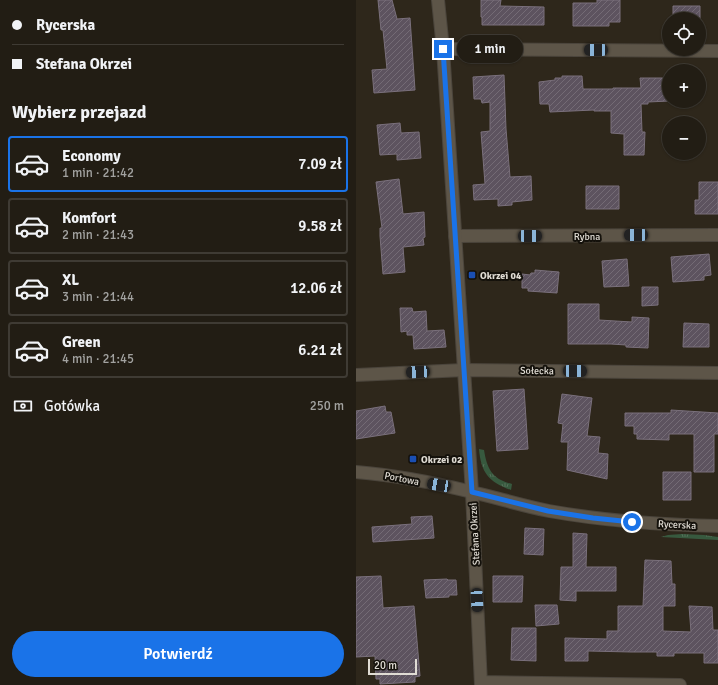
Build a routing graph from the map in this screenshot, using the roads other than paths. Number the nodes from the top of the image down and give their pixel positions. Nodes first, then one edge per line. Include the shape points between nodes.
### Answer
1 (438, 0) edge
2 (443, 49) junction
3 (718, 51) edge
4 (718, 235) edge
5 (456, 236) junction
6 (464, 370) junction
7 (718, 373) edge
8 (356, 375) edge
9 (356, 472) edge
10 (472, 492) junction
11 (718, 526) edge
12 (481, 684) edge
13 (680, 685) edge

1 - 2 street, Stefana Okrzei
2 - 3 street
2 - 5 street, Stefana Okrzei
4 - 5 street, Rybna
5 - 6 street, Stefana Okrzei
6 - 7 street, Sołecka
6 - 8 street, Sołecka
6 - 10 street, Stefana Okrzei
9 - 10 street, Portowa via 376,473
10 - 11 street, Rycerska via 548,511 593,518
10 - 12 street, Stefana Okrzei
12 - 13 street

